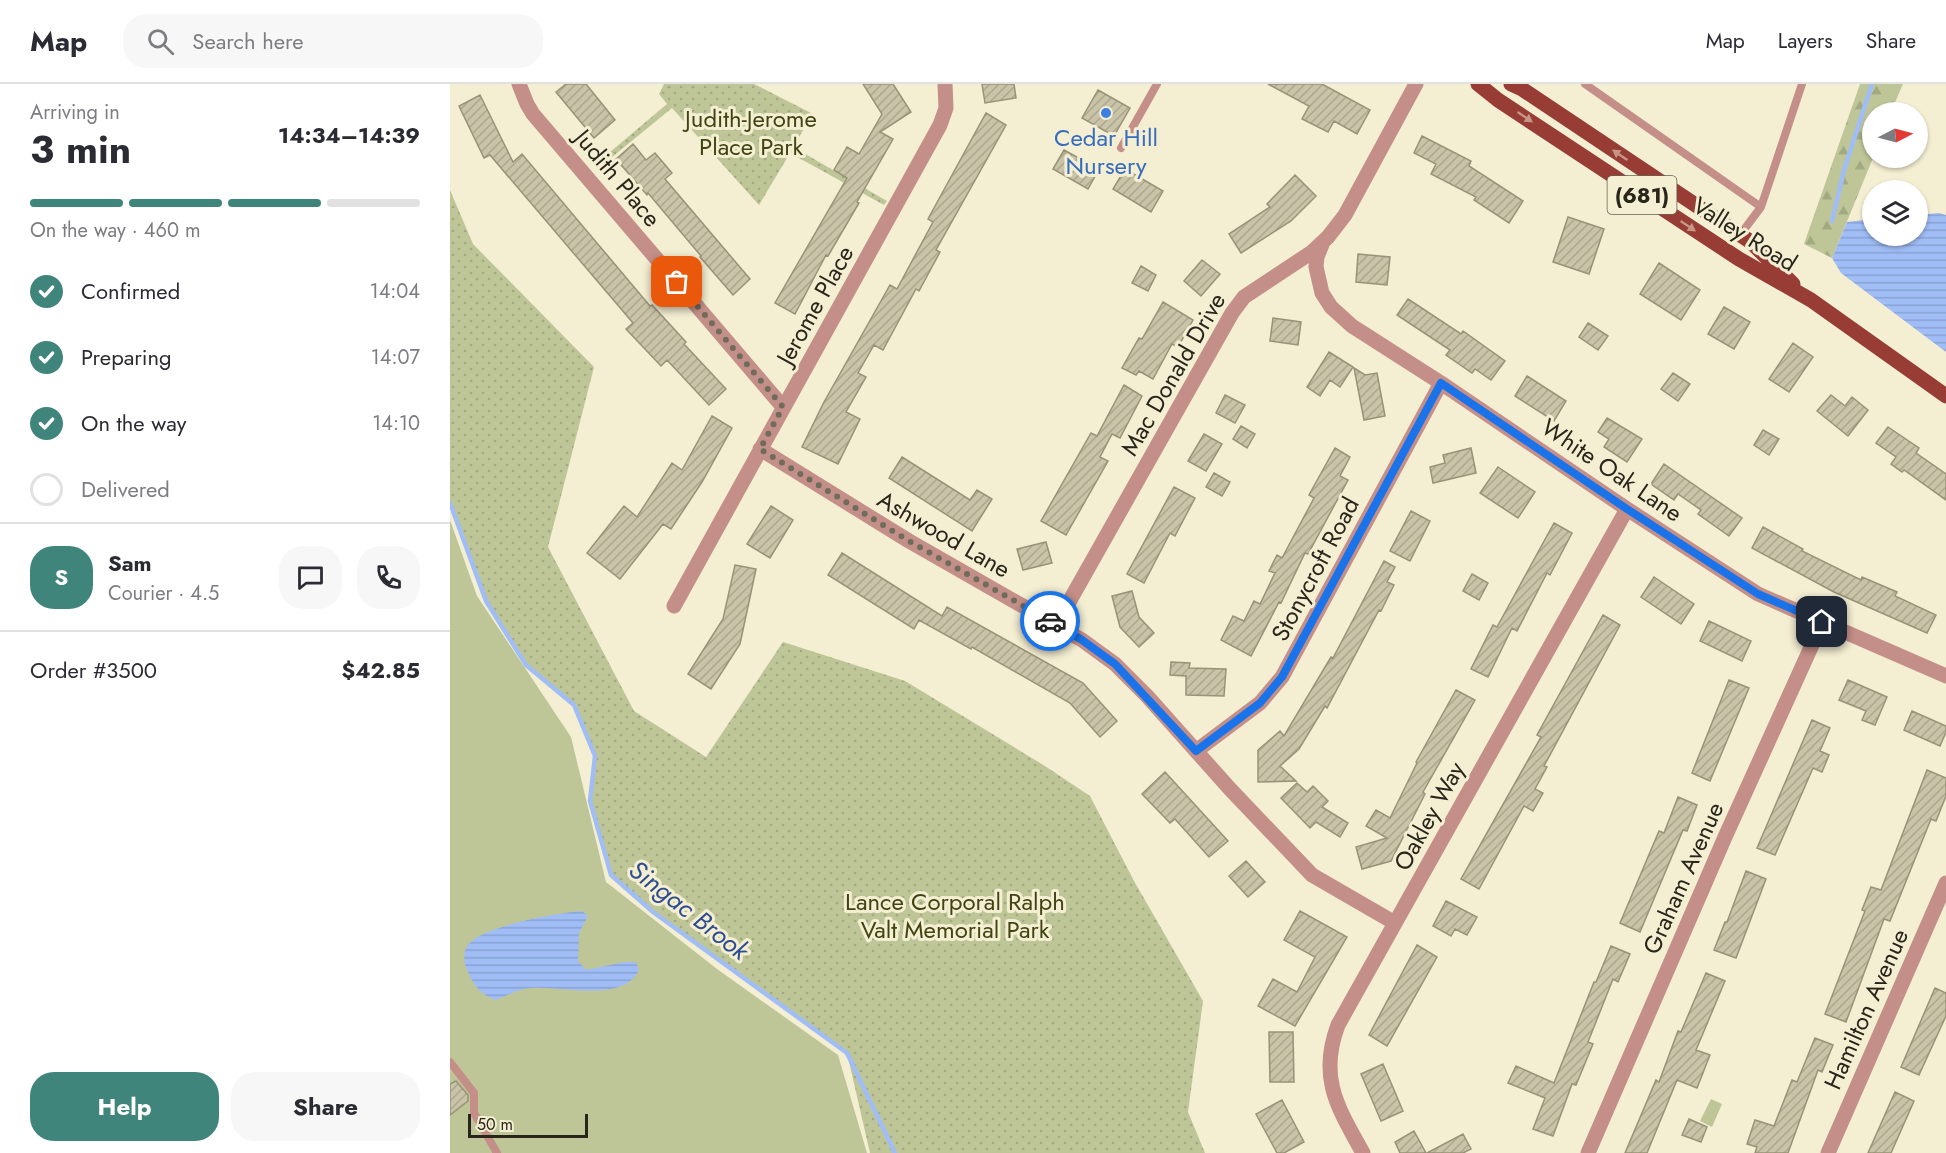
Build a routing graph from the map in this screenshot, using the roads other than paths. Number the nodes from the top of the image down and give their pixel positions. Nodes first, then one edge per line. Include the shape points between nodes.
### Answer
1 (519, 84) edge
2 (945, 84) edge
3 (1157, 84) edge
4 (1416, 84) edge
5 (1478, 84) edge
6 (1585, 84) edge
7 (1802, 84) edge
8 (1519, 86) edge
9 (1120, 148) dead end
10 (1761, 207) junction
11 (1740, 235) junction
12 (1323, 242) junction
13 (1811, 300) junction
14 (1441, 383) junction
15 (1946, 396) edge
16 (783, 407) junction
17 (760, 449) junction
18 (1627, 509) junction
19 (674, 606) dead end
20 (1822, 622) junction
21 (1056, 625) junction
22 (1946, 676) edge
23 (1196, 751) junction
24 (1946, 883) edge
25 (1395, 923) junction
26 (452, 1068) edge
27 (496, 1153) edge
28 (1363, 1153) edge
29 (1588, 1153) edge
30 (1828, 1153) edge

1 - 16 street, Judith Place via 533,114
2 - 16 street, Jerome Place via 946,108 940,125
3 - 9 lane
4 - 12 street, Mac Donald Drive via 1345,215
5 -> 13 main road, Valley Road / (681) via 1712,241
6 - 10 lane
7 - 10 lane
11 -> 8 main road, Valley Road / (681)
10 - 11 lane
11 - 13 main road, Valley Road / (681)
12 - 14 street, White Oak Lane via 1317,257 1317,278 1331,307 1352,326
12 - 21 street, Mac Donald Drive via 1244,297 1232,313
13 - 15 main road, Valley Road / (681)
14 - 18 street, White Oak Lane
14 - 23 street, Stonycroft Road via 1282,677 1260,703
16 - 17 street, Jerome Place
17 - 19 street, Jerome Place
17 - 21 street, Ashwood Lane
18 - 20 street, White Oak Lane via 1758,594
18 - 25 street, Oakley Way
20 - 22 street, White Oak Lane
20 - 29 street, Graham Avenue
21 - 23 street, Ashwood Lane via 1115,664
23 - 25 street, Ashwood Lane via 1312,874
24 - 30 street, Hamilton Avenue
25 - 28 street, Oakley Way via 1338,1025 1329,1059 1337,1106
26 - 27 lane via 474,1093 474,1113

